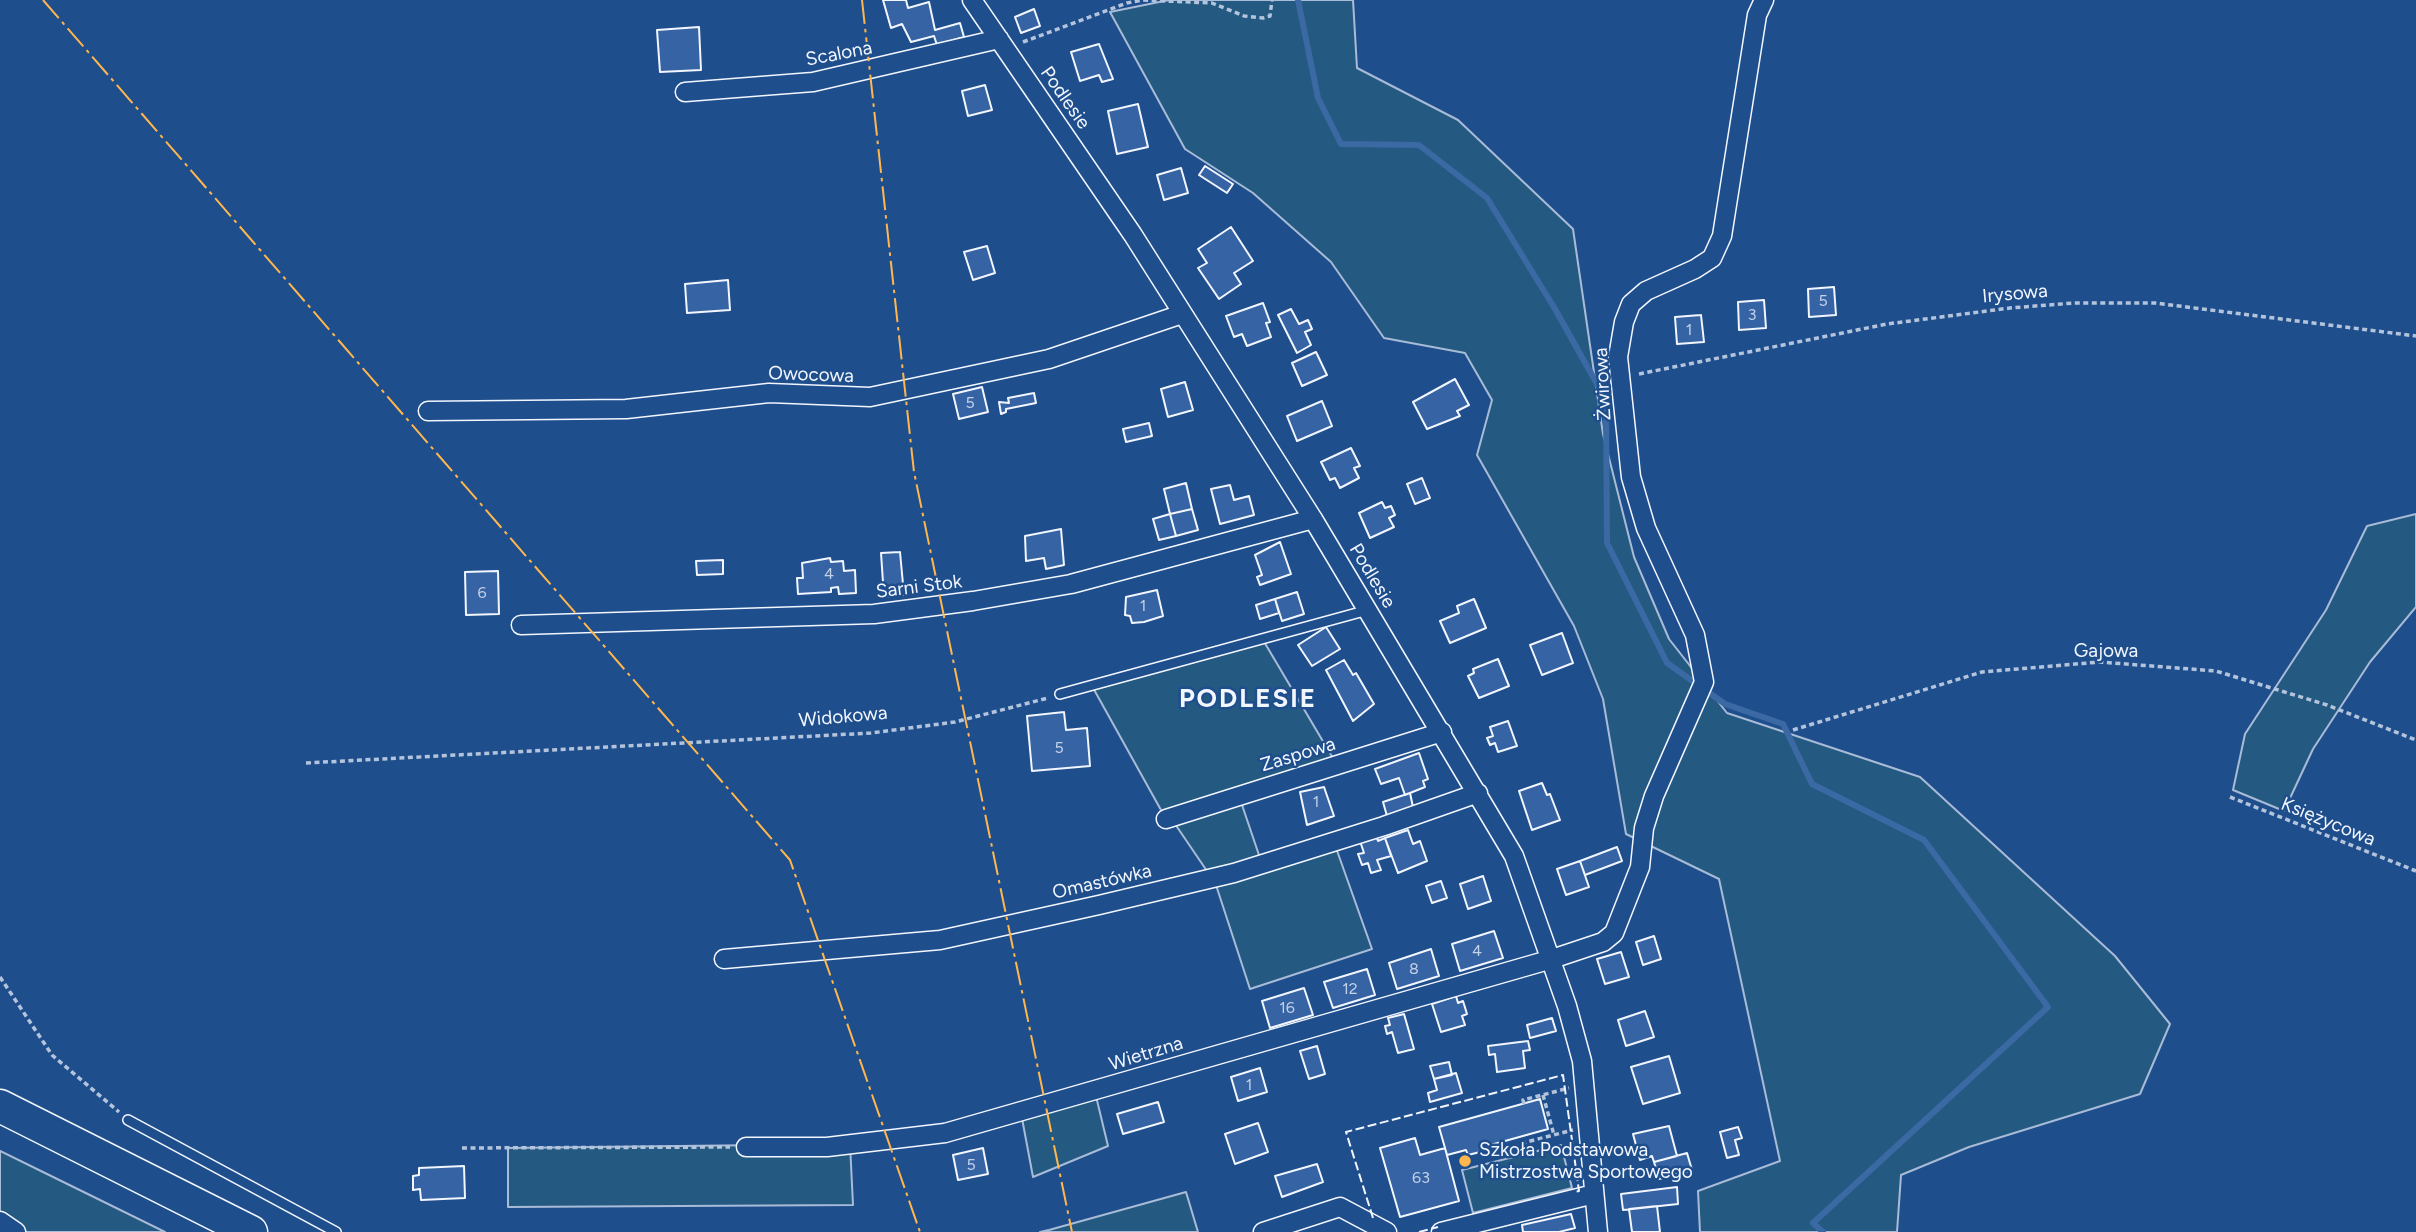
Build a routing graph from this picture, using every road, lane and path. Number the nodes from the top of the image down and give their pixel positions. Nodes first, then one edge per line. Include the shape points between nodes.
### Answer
1 (972, 0) edge
2 (1218, 0) edge
3 (1272, 0) edge
4 (1764, 0) edge
5 (1212, 3) junction
6 (1002, 43) junction
7 (685, 92) dead end
8 (1182, 313) junction
9 (2416, 336) edge
10 (1621, 378) junction
11 (428, 411) dead end
12 (1312, 519) junction
13 (1368, 610) junction
14 (521, 625) dead end
15 (1701, 689) joint
16 (1060, 695) joint
17 (1793, 730) dead end
18 (1442, 732) junction
19 (2416, 740) edge
20 (306, 763) dead end
21 (1478, 793) junction
22 (2230, 797) dead end
23 (1166, 819) dead end
24 (2416, 871) edge
25 (724, 959) dead end
26 (1552, 959) junction
27 (0, 977) edge
28 (1584, 1084) junction
29 (1543, 1095) junction
30 (1524, 1104) dead end
31 (0, 1106) edge
32 (128, 1120) joint
33 (1588, 1126) junction
34 (1554, 1135) junction
35 (746, 1147) joint
36 (462, 1148) dead end
37 (1512, 1157) dead end
38 (1594, 1194) junction
39 (0, 1221) edge
40 (16, 1232) edge
41 (251, 1232) edge
42 (336, 1232) edge
43 (1264, 1232) edge
44 (1387, 1232) edge
45 (1441, 1232) edge
46 (1598, 1232) edge

1 - 6 street, Podlesie
2 - 5 path
3 - 5 path via 1270,16 1263,18
4 - 10 street, Żwirowa via 1757,15 1723,236 1712,258 1646,291 1631,304 1618,356
5 - 6 path via 1142,0 1112,6 1068,27
6 - 7 street, Scalona via 813,82
6 - 8 street, Podlesie
8 - 11 street, Owocowa via 1049,359 870,397 769,393 626,409
8 - 12 street, Podlesie
9 - 10 path, Irysowa via 2155,303 2074,303 1887,324
10 - 15 street, Żwirowa via 1631,477 1646,528 1695,635
12 - 13 street, Podlesie
12 - 14 street, Sarni Stok via 1071,584 973,601 874,614
13 - 16 lane
13 - 18 street, Podlesie
15 - 26 street, Wietrzna via 1654,796 1644,828 1640,867 1614,933 1603,942
16 - 20 path, Widokowa via 955,722 871,733
17 - 19 path, Gajowa via 1982,672 2100,662 2217,671 2327,705
18 - 21 street, Podlesie
18 - 23 street, Zaspowa
21 - 25 street, Omastówka via 1234,873 1086,908 940,940
21 - 26 street, Podlesie via 1514,856
22 - 24 path, Księżycowa
26 - 28 street, Podlesie via 1582,1061
26 - 35 street, Wietrzna via 946,1133 827,1147
27 - 32 path via 52,1055
28 - 29 path
28 - 33 street, Podlesie
29 - 30 path via 1523,1100
29 - 34 path
31 - 41 highway
32 - 42 lane
33 - 34 path
33 - 38 street, Podlesie
34 - 37 path via 1519,1144
35 - 36 path
38 - 45 street
38 - 46 street, Podlesie
39 - 40 street
43 - 44 street via 1339,1207

